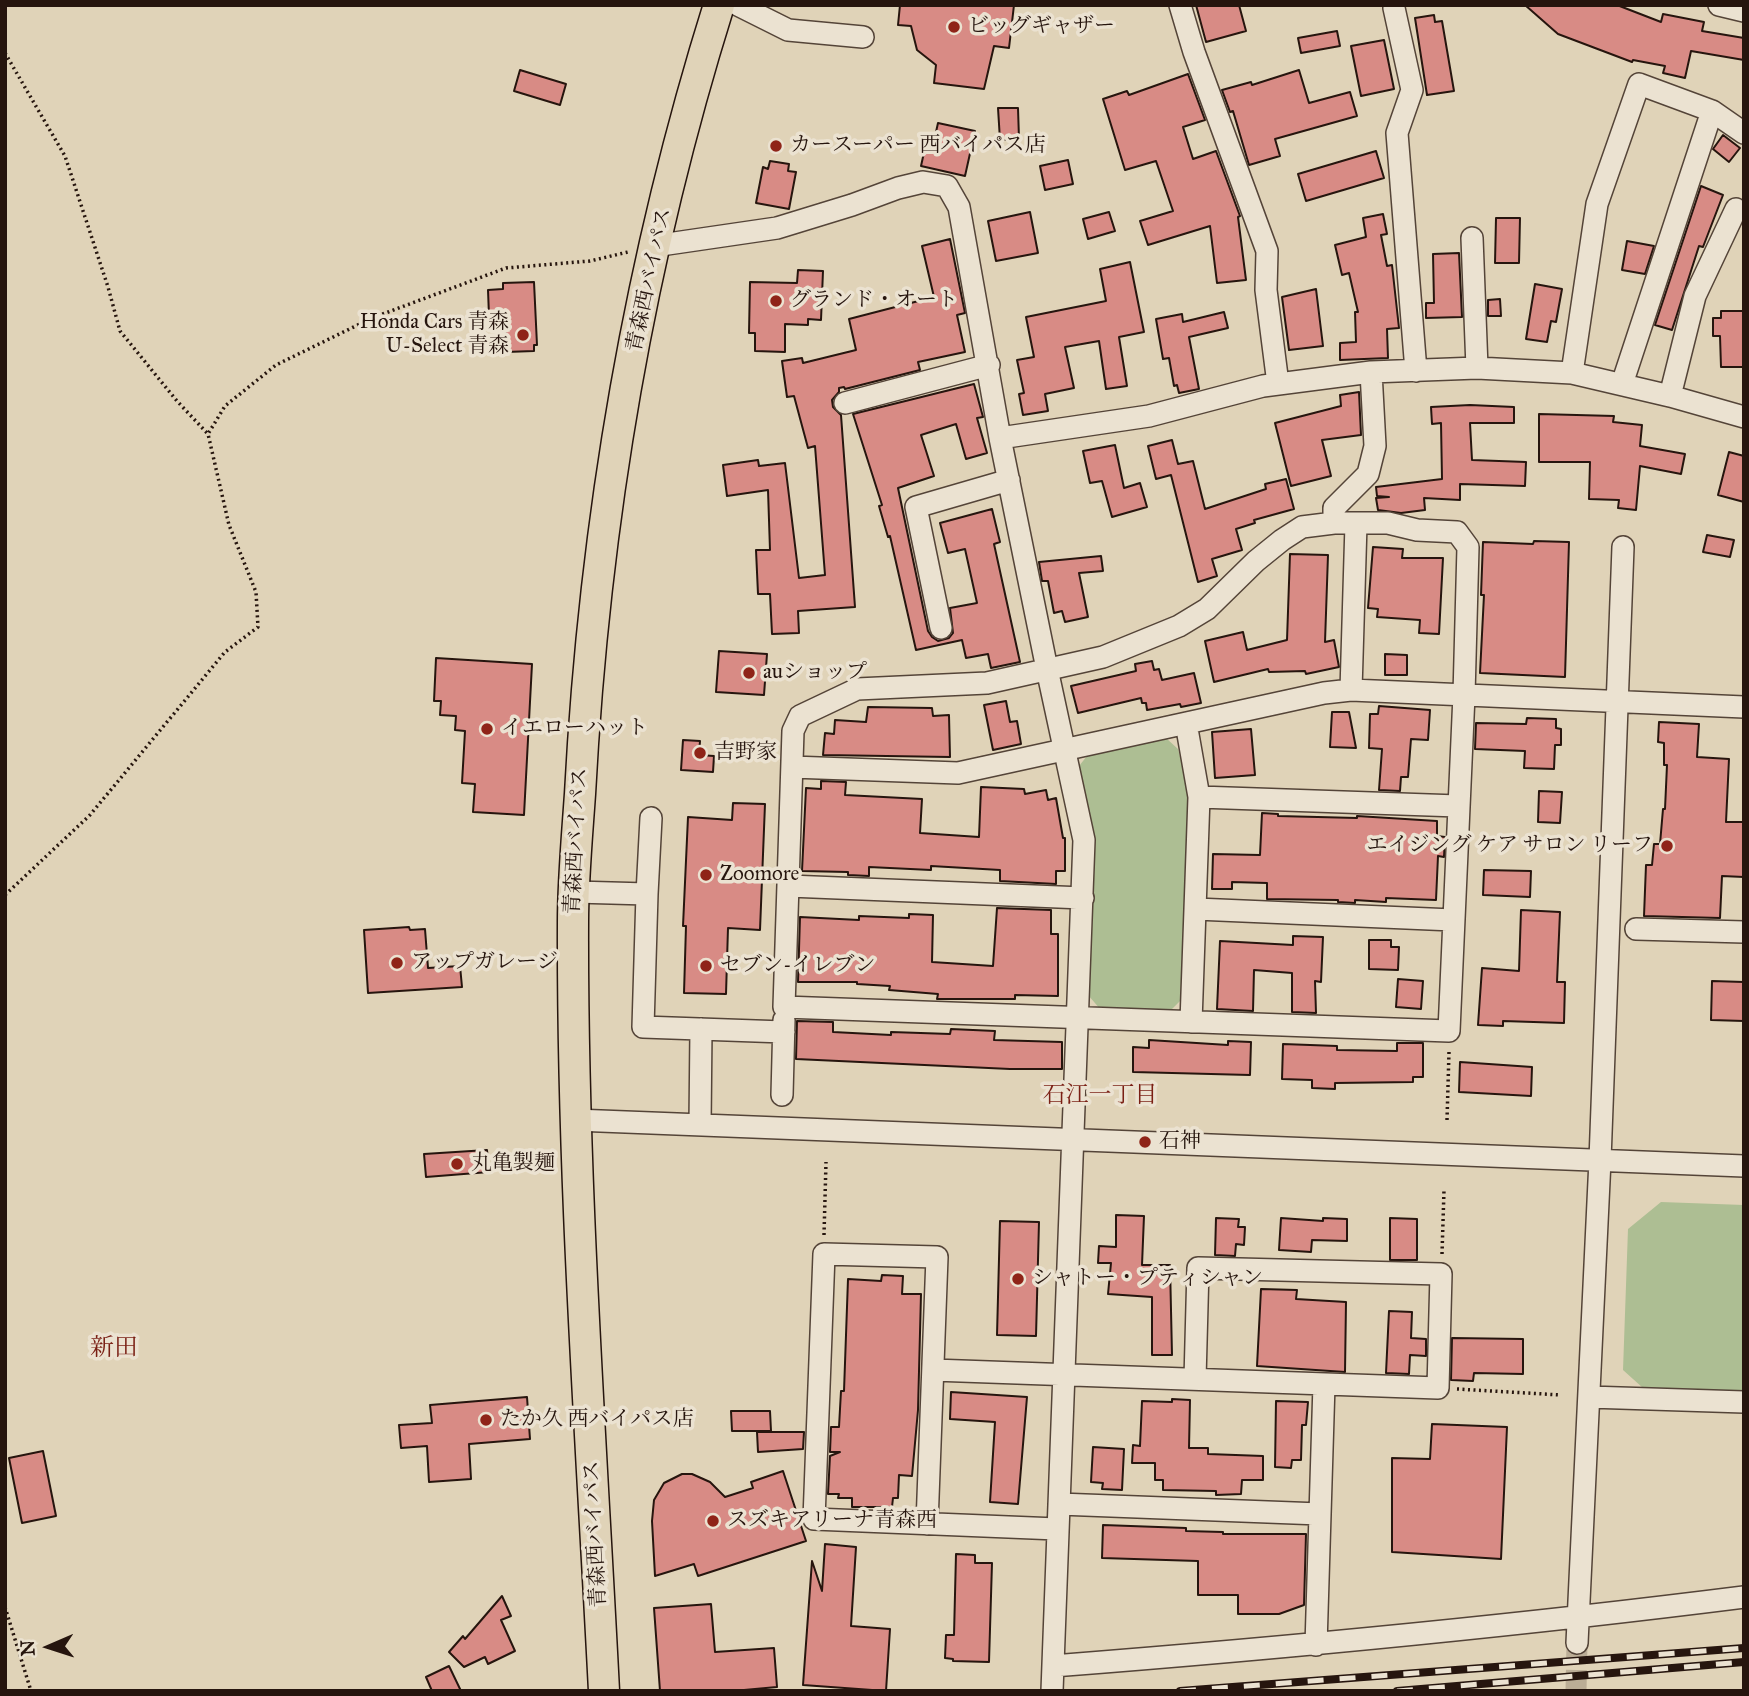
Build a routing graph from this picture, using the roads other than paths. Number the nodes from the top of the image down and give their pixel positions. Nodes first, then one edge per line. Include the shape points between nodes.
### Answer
1 (719, 5) edge
2 (738, 5) edge
3 (1181, 5) edge
4 (1719, 5) edge
5 (1394, 8) dead end
6 (1744, 11) edge
7 (863, 37) dead end
8 (1712, 111) junction
9 (1744, 133) edge
10 (1736, 209) dead end
11 (1472, 238) dead end
12 (654, 246) junction
13 (989, 365) junction
14 (1477, 368) junction
15 (1416, 371) junction
16 (1371, 372) junction
17 (1572, 373) junction
18 (1278, 384) junction
19 (1622, 384) junction
20 (1670, 396) junction
21 (845, 403) dead end
22 (1744, 417) edge
23 (1000, 438) junction
24 (1009, 481) junction
25 (1334, 523) junction
26 (1356, 524) junction
27 (1623, 547) dead end
28 (941, 628) dead end
29 (1047, 669) junction
30 (1351, 690) junction
31 (1464, 695) junction
32 (1618, 700) junction
33 (1744, 707) edge
34 (1186, 723) junction
35 (1066, 750) junction
36 (792, 767) junction
37 (1199, 797) junction
38 (1458, 806) junction
39 (651, 818) dead end
40 (789, 887) junction
41 (575, 892) junction
42 (647, 894) junction
43 (1083, 898) junction
44 (1196, 909) junction
45 (1453, 920) junction
46 (1636, 929) dead end
47 (1744, 932) edge
48 (784, 1007) junction
49 (1079, 1018) junction
50 (1191, 1022) junction
51 (701, 1029) junction
52 (784, 1032) junction
53 (782, 1095) dead end
54 (575, 1120) junction
55 (699, 1125) junction
56 (1073, 1140) junction
57 (1601, 1160) junction
58 (1744, 1166) edge
59 (933, 1370) junction
60 (1064, 1375) junction
61 (1195, 1379) junction
62 (1324, 1384) junction
63 (1589, 1396) junction
64 (1744, 1402) edge
65 (1059, 1504) junction
66 (1320, 1514) junction
67 (927, 1524) junction
68 (1057, 1529) junction
69 (1744, 1598) edge
70 (1578, 1618) junction
71 (1577, 1643) tunnel mouth
72 (1316, 1645) junction
73 (1053, 1666) junction
74 (604, 1691) edge
75 (1052, 1691) edge

1 - 12 highway, 青森西バイパス
2 - 7 street via 788,30
3 - 18 street via 1267,251 1266,290
4 - 6 street
5 - 15 street via 1412,90 1397,133
8 - 9 street
8 - 17 street via 1639,84 1597,204
8 - 19 street
10 - 20 street via 1695,296
11 - 14 street
12 - 13 street via 777,228 923,182 947,186 959,207
12 - 41 highway, 青森西バイパス via 607,499 585,689
13 - 21 street
13 - 23 street
14 - 15 street
14 - 17 street
15 - 16 street
16 - 18 street
16 - 25 street via 1375,446 1368,474 1334,508
17 - 19 street
18 - 23 street via 1149,415
19 - 20 street
20 - 22 street
23 - 24 street
24 - 28 street via 916,506
24 - 29 street
25 - 26 street
25 - 29 street via 1302,527 1282,540 1207,609 1179,626 1103,657
26 - 30 street
26 - 31 street via 1388,523 1457,532 1468,547
27 - 32 street
29 - 35 street
29 - 36 street via 988,683 857,689 800,716 793,731
30 - 31 street
30 - 34 street
31 - 32 street
31 - 38 street
32 - 33 street
32 - 57 street
34 - 35 street
34 - 37 street
35 - 36 street via 958,773
35 - 43 street via 1084,840
36 - 40 street
37 - 38 street
37 - 44 street
38 - 45 street
39 - 42 street
40 - 43 street
40 - 48 street
41 - 42 street
41 - 54 highway, 青森西バイパス
42 - 51 street via 643,1027
43 - 49 street
44 - 45 street
44 - 50 street
45 - 50 street via 1449,1031
46 - 47 street
48 - 49 street
48 - 52 street
49 - 50 street
49 - 56 street
51 - 52 street
51 - 55 street
52 - 53 street
54 - 55 street
54 - 74 highway, 青森西バイパス
55 - 56 street
56 - 57 street
56 - 60 street
57 - 58 street
57 - 63 street
59 - 60 street
59 - 67 street
59 - 67 street via 937,1257 824,1254 814,1519
60 - 61 street
60 - 65 street
61 - 62 street
61 - 62 street via 1198,1268 1441,1273 1437,1388
62 - 66 street
63 - 64 street
63 - 70 street
65 - 66 street
65 - 68 street
66 - 72 street
67 - 68 street
68 - 73 street
69 - 70 street
70 - 71 street
70 - 72 street
72 - 73 street
73 - 75 street

